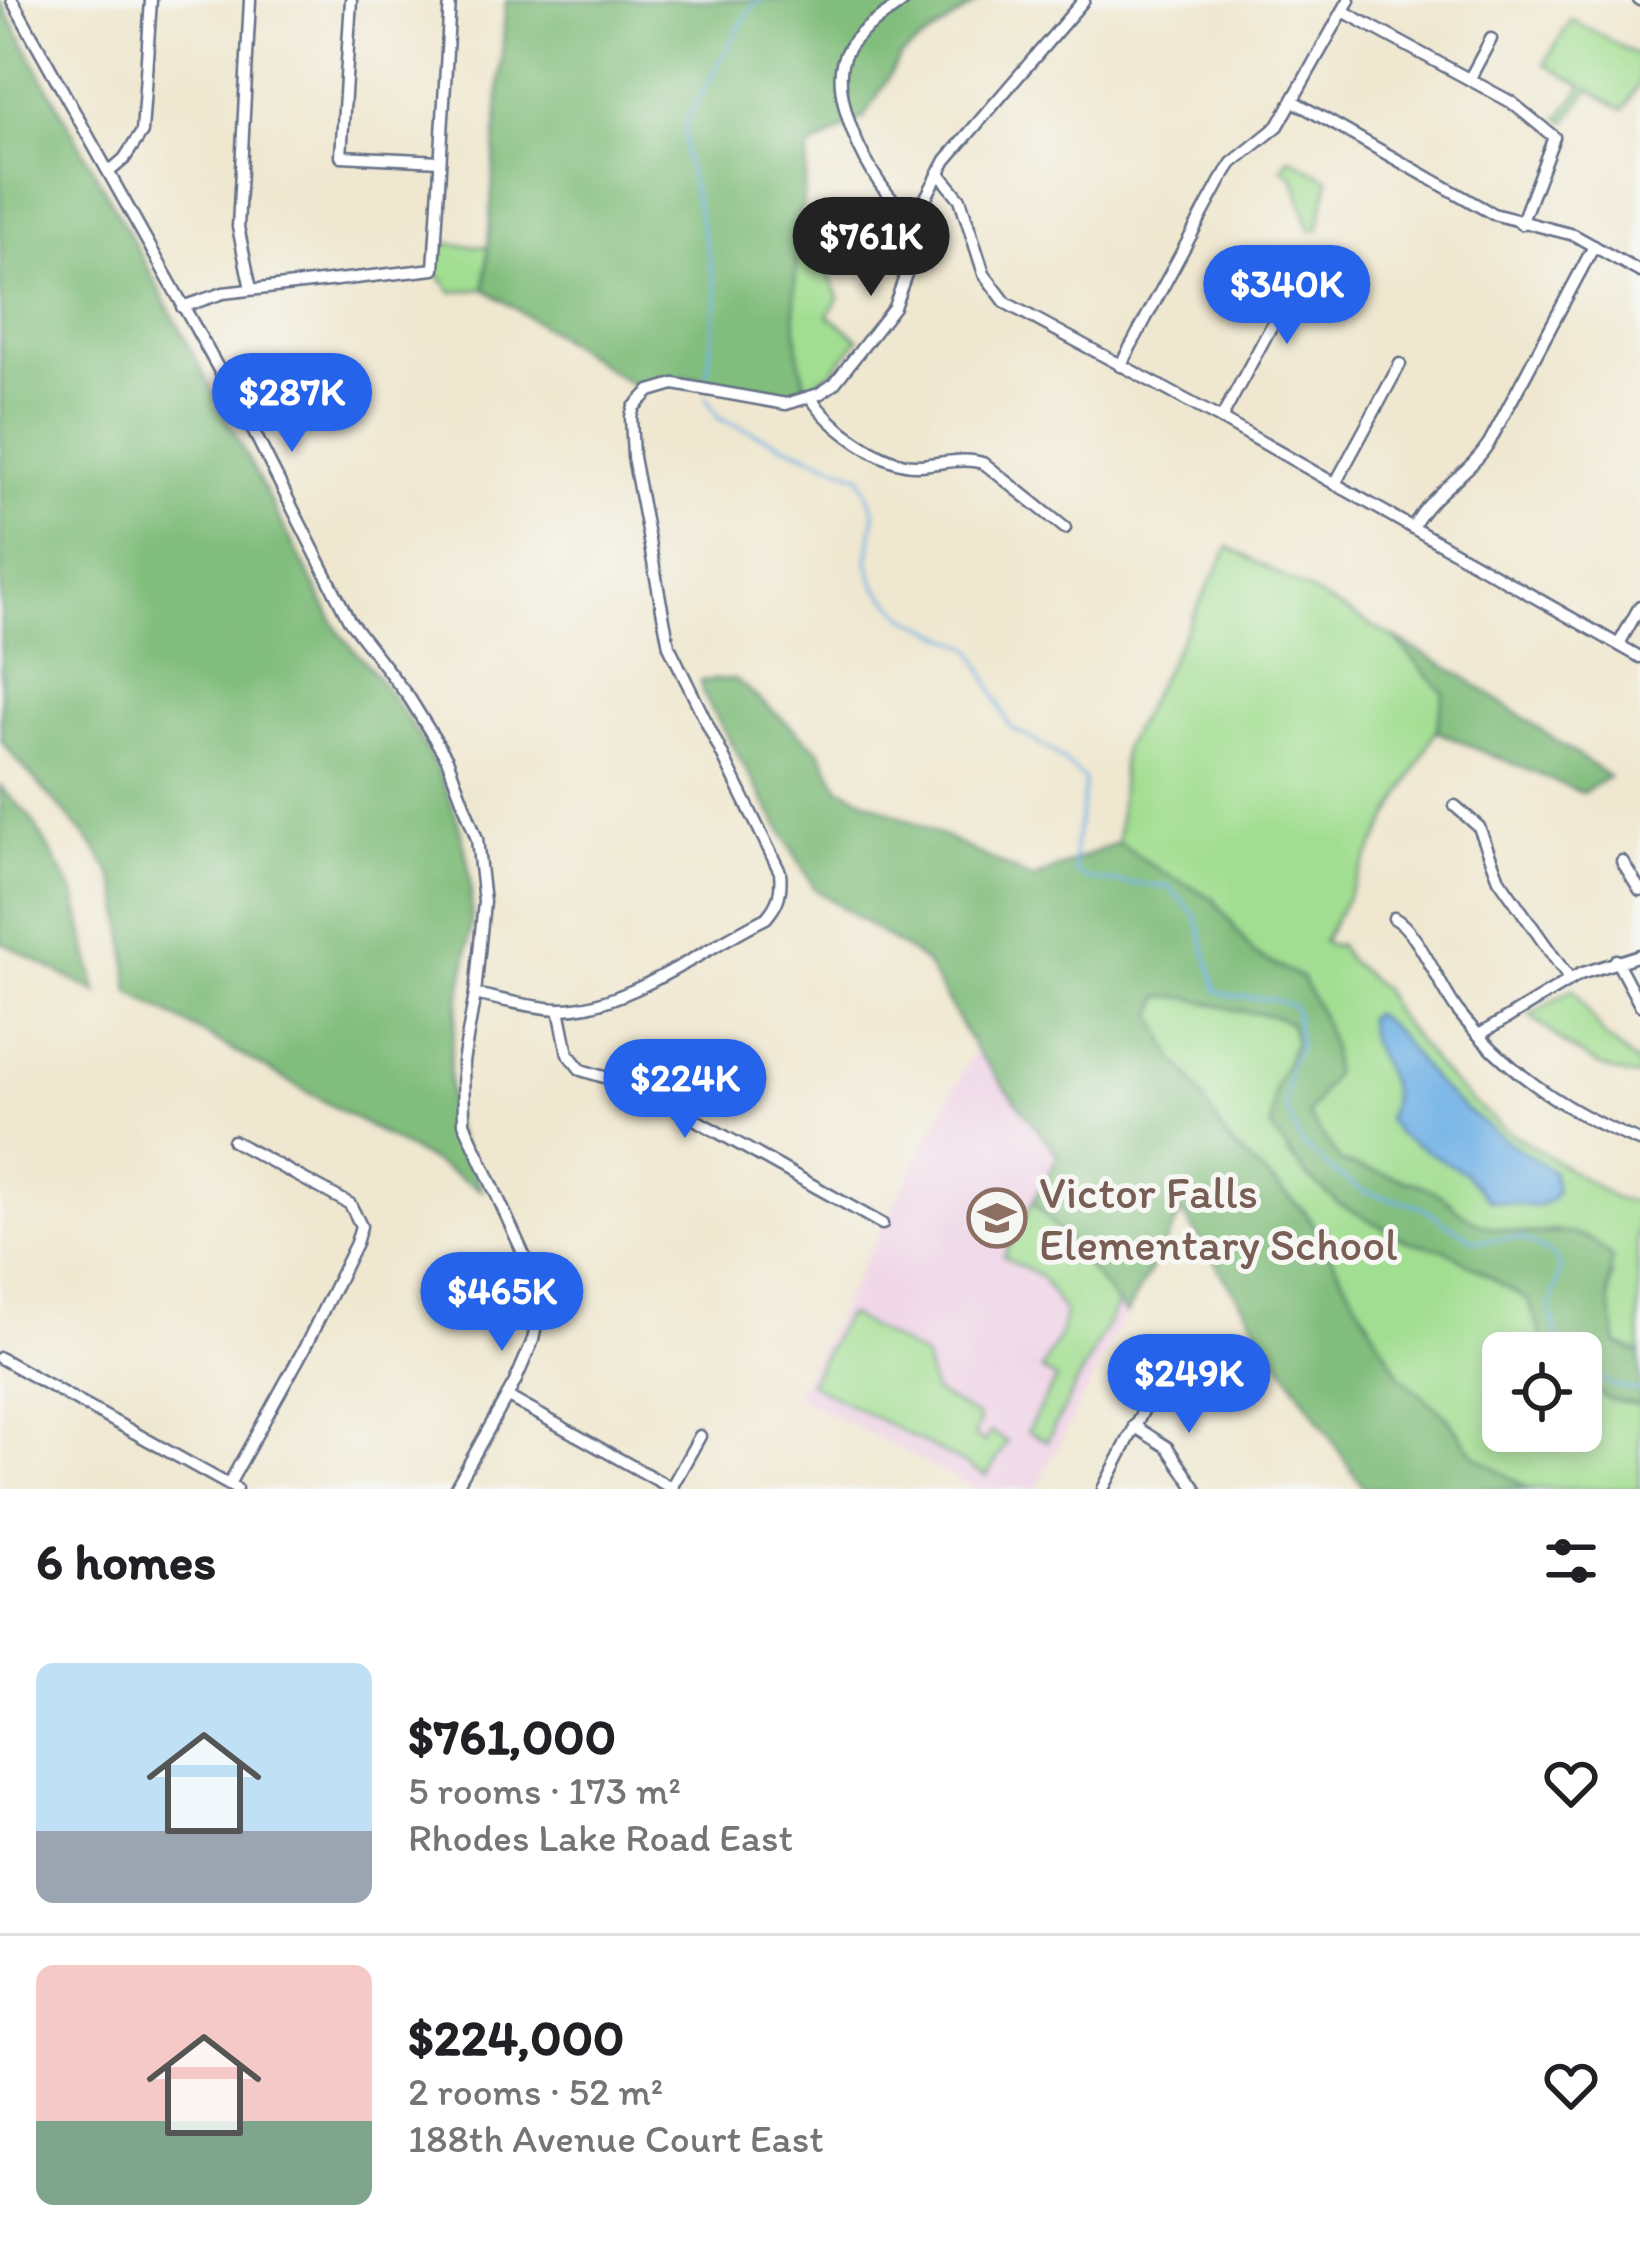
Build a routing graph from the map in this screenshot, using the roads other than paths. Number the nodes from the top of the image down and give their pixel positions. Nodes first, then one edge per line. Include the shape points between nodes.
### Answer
1 (12, 0) edge
2 (151, 0) edge
3 (250, 0) edge
4 (351, 0) edge
5 (450, 0) edge
6 (905, 0) edge
7 (1084, 0) edge
8 (1346, 5) edge
9 (1491, 39) dead end
10 (1470, 78) junction
11 (1293, 101) junction
12 (440, 161) junction
13 (110, 171) junction
14 (938, 172) junction
15 (918, 221) junction
16 (1522, 224) junction
17 (1594, 246) junction
18 (1311, 253) dead end
19 (1640, 272) edge
20 (251, 290) junction
21 (182, 307) junction
22 (1400, 364) dead end
23 (1120, 366) junction
24 (811, 397) junction
25 (1221, 418) junction
26 (1335, 484) junction
27 (1413, 527) junction
28 (1065, 528) dead end
29 (1640, 606) edge
30 (1618, 644) junction
31 (1640, 657) edge
32 (1455, 806) dead end
33 (1622, 861) dead end
34 (1640, 890) edge
35 (1394, 918) dead end
36 (1640, 955) edge
37 (1616, 960) junction
38 (1570, 980) junction
39 (476, 994) junction
40 (1640, 1005) edge
41 (559, 1009) junction
42 (1479, 1035) junction
43 (233, 1141) dead end
44 (1639, 1142) edge
45 (882, 1224) dead end
46 (0, 1358) edge
47 (1163, 1372) dead end
48 (508, 1396) junction
49 (1134, 1426) junction
50 (700, 1436) dead end
51 (233, 1486) edge
52 (672, 1488) edge
53 (455, 1489) edge
54 (1103, 1489) edge
55 (1196, 1489) edge

1 - 13 street
2 - 13 street via 144,122
3 - 20 street via 238,227
4 - 12 street via 341,156
5 - 12 street
6 - 15 street via 850,45 840,70 861,150 896,204
7 - 14 street
8 - 10 street
8 - 11 street
9 - 10 street
10 - 16 street via 1555,137
11 - 16 street
11 - 23 street via 1270,135 1232,163
12 - 20 street via 434,268
13 - 21 street
14 - 15 street
14 - 23 street via 960,199 998,296
15 - 24 street via 893,308 842,377
16 - 17 street
17 - 19 street
17 - 27 street via 1490,443 1434,494
18 - 25 street
20 - 21 street
21 - 39 street via 349,620 410,699 457,782 482,872
22 - 26 street
23 - 25 street
24 - 28 street via 829,423 897,463 981,462
24 - 41 street via 763,402 674,384 643,396 631,417 669,646 772,853 778,900 766,918 622,996
25 - 26 street
26 - 27 street
27 - 30 street
29 - 30 street
30 - 31 street
32 - 38 street via 1479,827 1498,879
33 - 34 street
35 - 42 street via 1414,933
36 - 37 street
37 - 38 street
37 - 40 street
38 - 42 street
39 - 41 street
39 - 48 street via 463,1062 464,1123 539,1302 533,1340
41 - 45 street via 568,1054 580,1070 637,1087
42 - 44 street via 1563,1105
43 - 51 street via 350,1204 361,1226
46 - 51 street
47 - 49 street
48 - 52 street
48 - 53 street
49 - 54 street
49 - 55 street via 1177,1457
50 - 52 street

